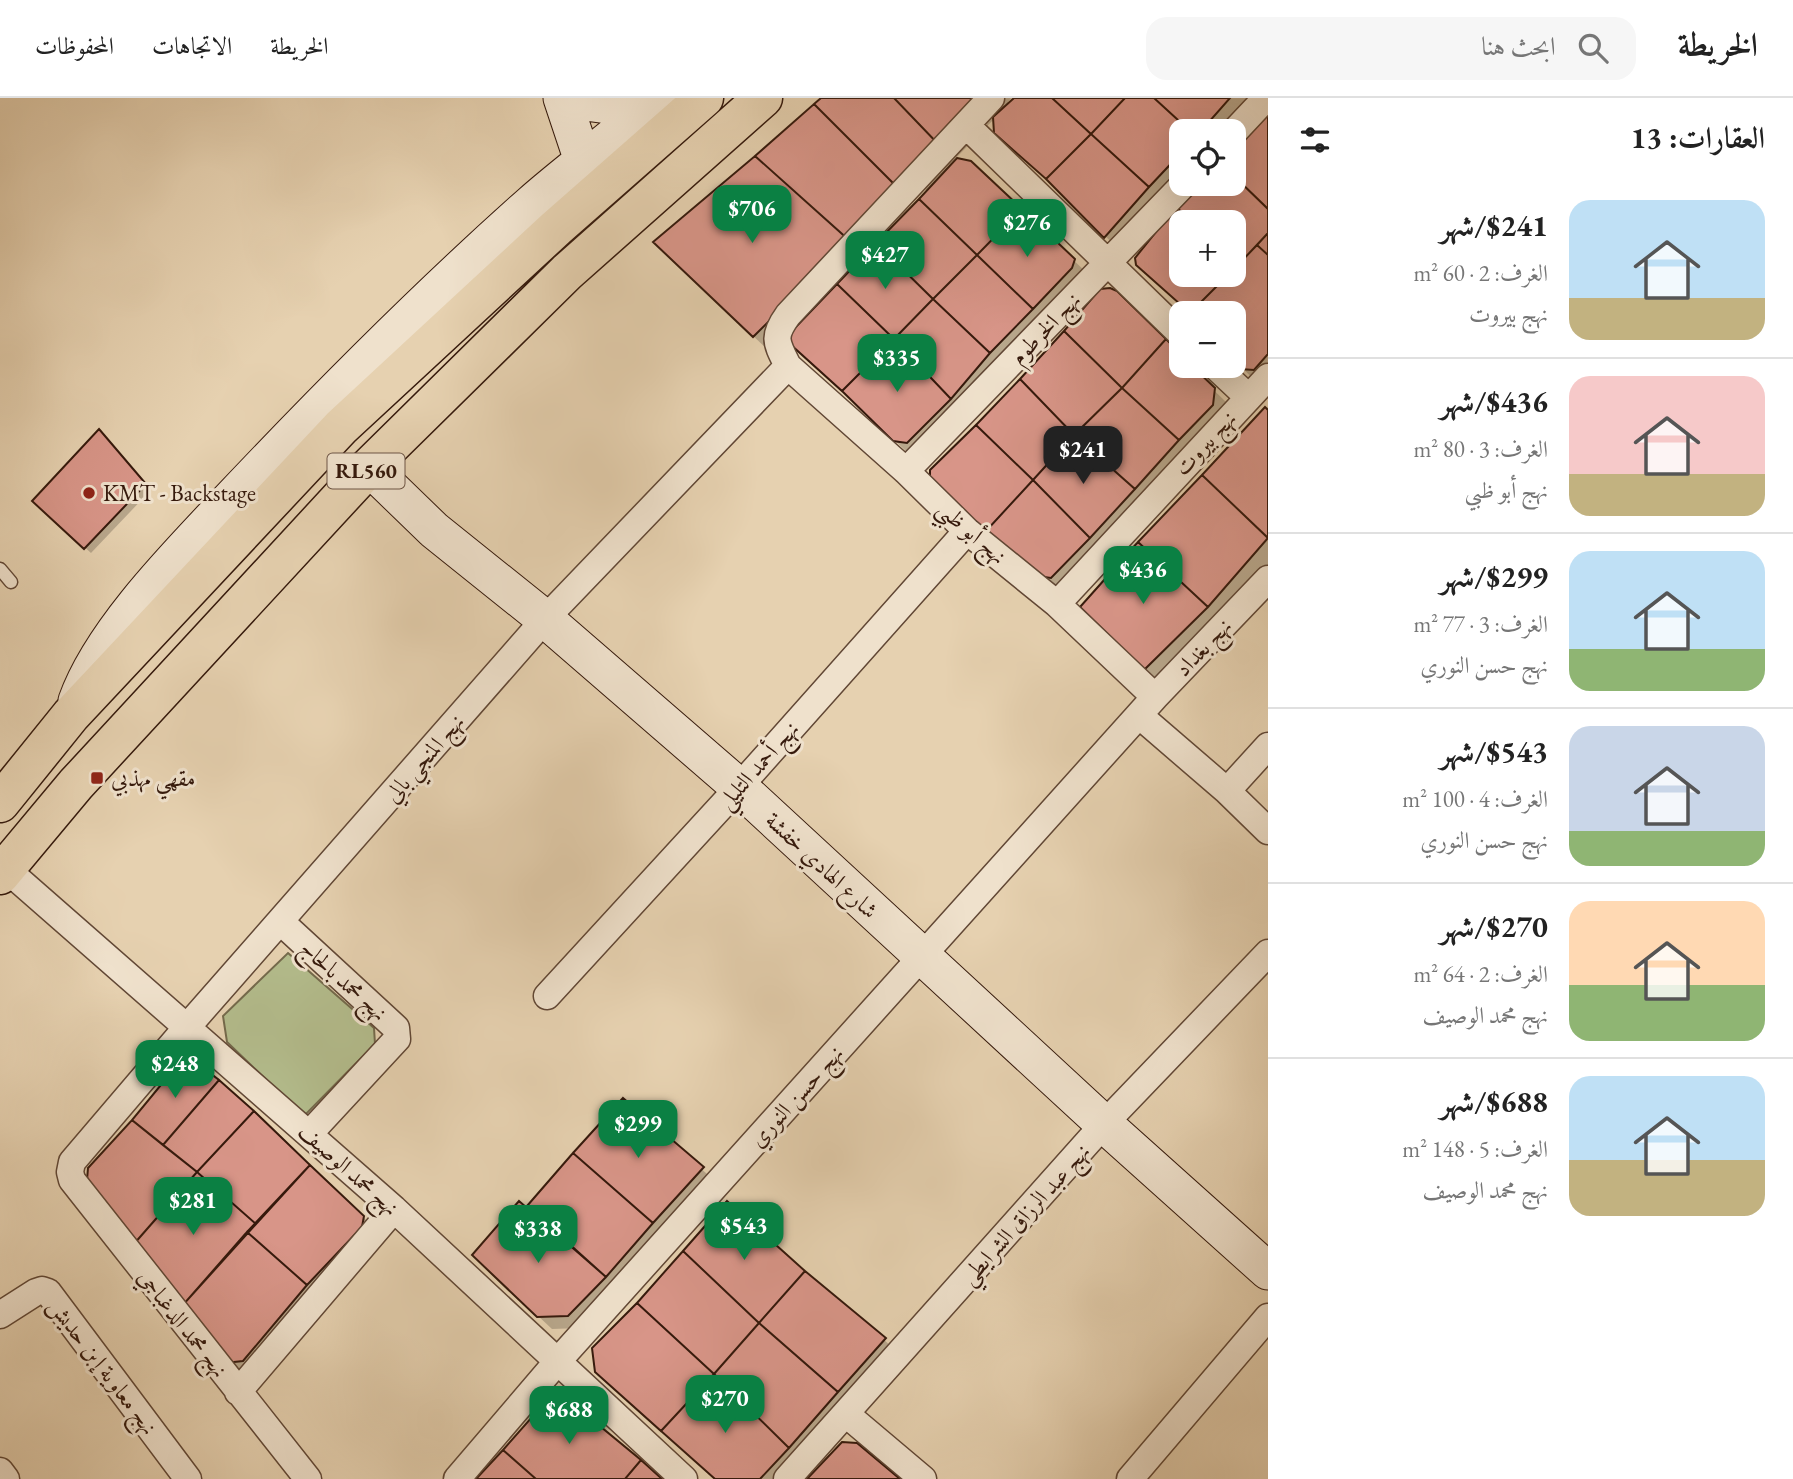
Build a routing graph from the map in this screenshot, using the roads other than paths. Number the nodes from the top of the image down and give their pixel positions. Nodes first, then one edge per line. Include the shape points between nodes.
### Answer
1 (562, 98) edge
2 (704, 98) edge
3 (763, 98) edge
4 (991, 98) edge
5 (1266, 98) edge
6 (652, 104) edge
7 (1246, 119) edge
8 (966, 125) junction
9 (583, 161) junction
10 (1172, 196) edge
11 (1107, 264) junction
12 (1169, 323) edge
13 (788, 366) junction
14 (1268, 377) edge
15 (1228, 378) edge
16 (1248, 397) junction
17 (369, 467) junction
18 (906, 471) junction
19 (967, 531) junction
20 (0, 569) edge
21 (1268, 579) edge
22 (12, 582) dead end
23 (1057, 604) junction
24 (545, 619) junction
25 (1148, 706) junction
26 (71, 715) junction
27 (1268, 746) edge
28 (739, 787) junction
29 (1227, 791) junction
30 (0, 803) edge
31 (1268, 831) edge
32 (3, 872) edge
33 (281, 922) junction
34 (1268, 953) edge
35 (922, 956) junction
36 (547, 996) dead end
37 (188, 1026) junction
38 (1104, 1124) junction
39 (309, 1134) junction
40 (72, 1162) joint
41 (394, 1209) junction
42 (1268, 1271) edge
43 (0, 1315) edge
44 (1268, 1317) edge
45 (557, 1362) junction
46 (238, 1392) junction
47 (846, 1414) junction
48 (0, 1471) edge
49 (6, 1479) edge
50 (188, 1479) edge
51 (308, 1479) edge
52 (457, 1479) edge
53 (684, 1479) edge
54 (787, 1479) edge
55 (923, 1479) edge
56 (1130, 1479) edge

1 - 6 street
1 - 9 street
2 - 26 highway, RL560 via 341,427
3 - 17 highway, RL560 via 567,271
4 - 8 street
5 - 7 street
6 - 9 street
8 - 11 street
8 - 13 street via 788,314 776,338
9 - 26 street via 532,203 325,399 173,560 85,678
10 - 11 street, نهج الخرطوم
11 - 12 street
11 - 18 street, نهج الخرطوم
13 - 18 street, نهج أبو ظبي
13 - 24 street, نهج المنجي بالي
14 - 16 street, نهج بيروت
15 - 16 street
16 - 23 street, نهج بيروت
17 - 24 street, شارع الهادي خفشة via 434,530
17 - 32 highway, RL560 via 76,784
18 - 19 street, نهج أبو ظبي
19 - 23 street, نهج أبو ظبي
19 - 28 street, نهج أحمد التليلي
20 - 22 lane
21 - 25 street, نهج بغداد
23 - 25 street, نهج أبو ظبي
24 - 28 street, شارع الهادي خفشة
24 - 33 street, نهج المنجي بالي
25 - 29 street, نهج أبو ظبي
25 - 35 street, نهج حسن النوري
26 - 30 highway, RL560
27 - 29 street
28 - 35 street, شارع الهادي خفشة
28 - 36 street, نهج أحمد التليلي
29 - 31 street, نهج أبو ظبي
32 - 37 street, نهج محمد الوصيف
33 - 37 street, نهج المنجي بالي
33 - 39 street, نهج محمد بالحاج via 398,1033
34 - 38 street, نهج عبد الرزاق الشرايطي
35 - 38 street, شارع الهادي خفشة
35 - 45 street, نهج حسن النوري
37 - 39 street, نهج محمد الوصيف
37 - 40 street, نهج المنجي بالي
38 - 42 street, شارع الهادي خفشة
38 - 47 street, نهج عبد الرزاق الشرايطي
39 - 41 street, نهج محمد الوصيف
40 - 46 street, نهج محمد الدغباجي via 72,1180
41 - 45 street, نهج محمد الوصيف
41 - 46 street
43 - 50 street, نهج معاوية إبن حديش via 42,1290 48,1292
44 - 56 street
45 - 52 street, نهج حسن النوري
45 - 53 street, نهج محمد الوصيف
46 - 51 street, نهج محمد الدغباجي
47 - 54 street, نهج عبد الرزاق الشرايطي
47 - 55 street
48 - 49 street

